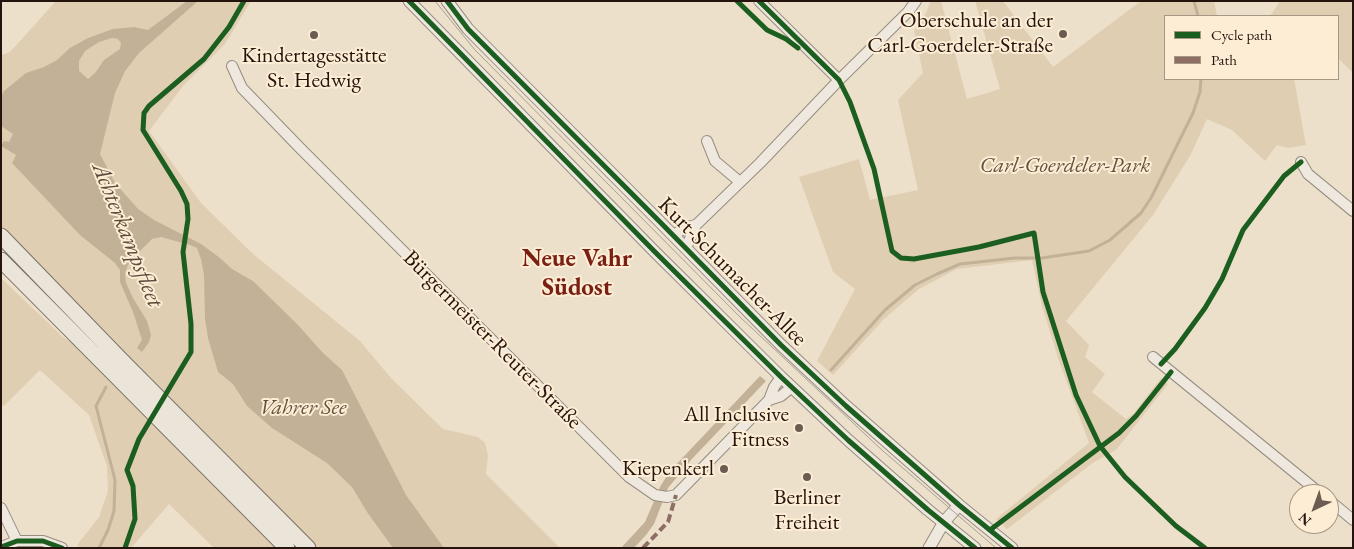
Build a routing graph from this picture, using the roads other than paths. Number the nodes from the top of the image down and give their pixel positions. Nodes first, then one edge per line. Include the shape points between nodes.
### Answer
1 (409, 1) edge
2 (447, 1) edge
3 (759, 1) edge
4 (916, 1) edge
5 (232, 66) dead end
6 (839, 80) junction
7 (707, 141) dead end
8 (1301, 162) dead end
9 (740, 182) junction
10 (1353, 211) edge
11 (696, 226) junction
12 (673, 235) junction
13 (1, 236) edge
14 (686, 248) junction
15 (1, 260) edge
16 (1153, 357) dead end
17 (781, 377) junction
18 (792, 387) junction
19 (769, 400) junction
20 (1309, 484) edge
21 (959, 505) junction
22 (1, 508) edge
23 (1339, 508) edge
24 (1353, 520) edge
25 (944, 522) junction
26 (17, 541) junction
27 (1, 548) edge
28 (62, 548) edge
29 (287, 548) edge
30 (308, 548) edge
31 (929, 548) edge
32 (975, 548) edge
33 (1012, 548) edge

1 - 17 street, Kurt-Schumacher-Allee
2 - 12 street, Kurt-Schumacher-Allee via 472,33
3 - 6 street
4 - 6 street
5 - 19 street, Bürgermeister-Reuter-Straße via 242,88 300,148 629,477 655,495 676,495
6 - 9 street
7 - 9 street via 715,161
8 - 10 street via 1308,174
9 - 11 street
11 - 12 street
11 - 14 street
12 - 14 street, Kurt-Schumacher-Allee
13 - 30 main road
14 - 21 street, Kurt-Schumacher-Allee via 781,345
15 - 29 main road
16 - 20 street
17 - 18 street, Kurt-Schumacher-Allee
17 - 19 street, Bürgermeister-Reuter-Straße
18 - 19 street, Bürgermeister-Reuter-Straße
18 - 25 street, Kurt-Schumacher-Allee
21 - 25 street
21 - 33 street, Kurt-Schumacher-Allee
22 - 26 street
23 - 24 street
25 - 31 street
25 - 32 street, Kurt-Schumacher-Allee
26 - 27 street
26 - 28 street via 43,541

